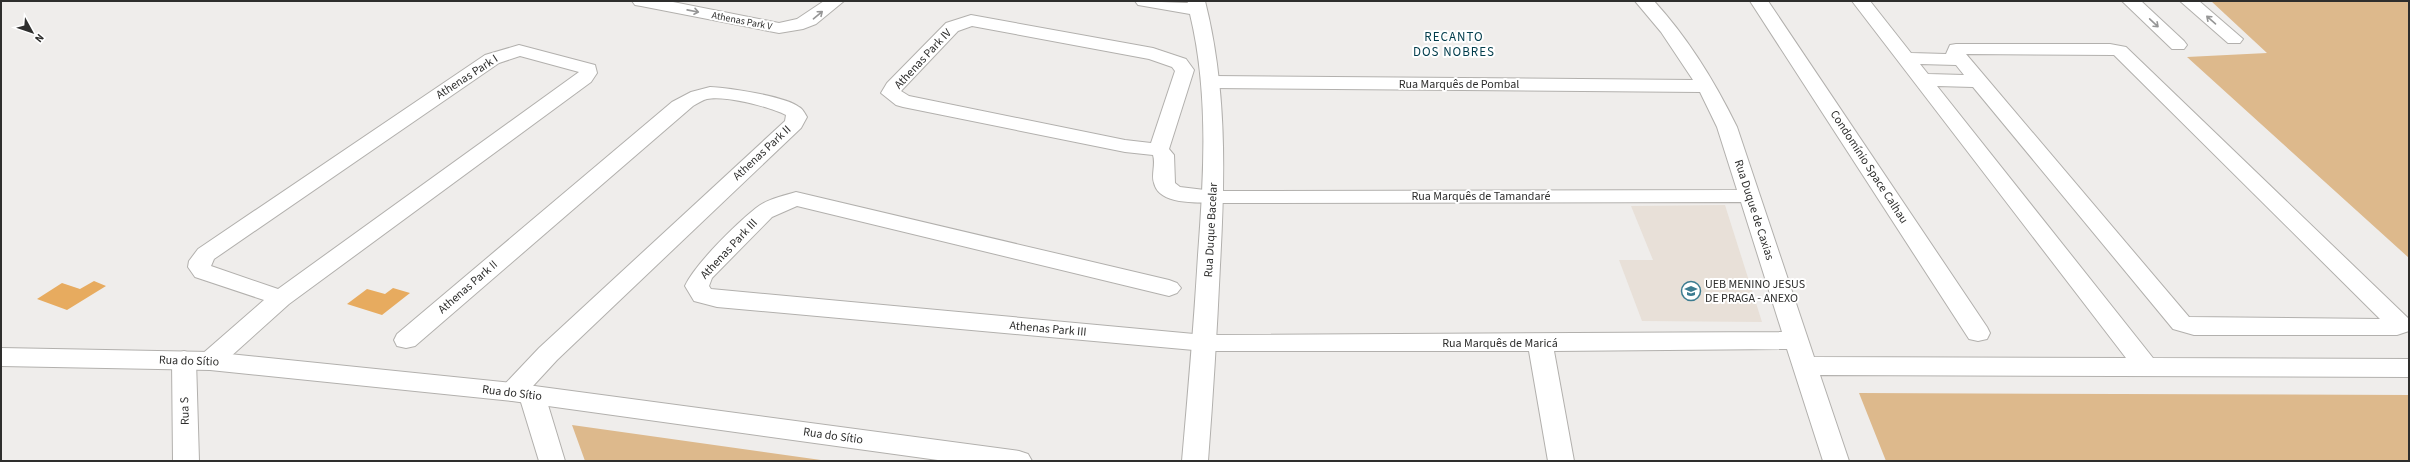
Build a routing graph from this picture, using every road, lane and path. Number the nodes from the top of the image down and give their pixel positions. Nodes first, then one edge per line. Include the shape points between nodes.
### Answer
1 (641, 1) edge
2 (835, 1) edge
3 (1144, 1) edge
4 (1644, 1) edge
5 (1759, 1) edge
6 (1861, 1) edge
7 (2131, 1) edge
8 (2189, 1) edge
9 (1197, 6) edge
10 (2234, 39) dead end
11 (2178, 45) dead end
12 (1905, 58) junction
13 (1961, 60) junction
14 (1930, 80) junction
15 (1979, 81) junction
16 (1212, 82) junction
17 (1706, 86) junction
18 (1159, 150) junction
19 (1749, 196) junction
20 (1213, 197) junction
21 (1169, 288) dead end
22 (281, 298) junction
23 (1978, 333) dead end
24 (406, 340) dead end
25 (1796, 340) junction
26 (1205, 343) junction
27 (1540, 343) junction
28 (1, 357) edge
29 (184, 360) junction
30 (210, 361) junction
31 (1804, 366) junction
32 (2147, 368) junction
33 (2409, 368) edge
34 (522, 394) junction
35 (186, 461) edge
36 (552, 461) edge
37 (1019, 461) edge
38 (1195, 461) edge
39 (1561, 461) edge
40 (1836, 461) edge

1 -> 2 street, Athenas Park V via 779,28 790,28 810,22
3 - 9 street
4 - 17 street, Rua Duque de Caxias via 1663,23
5 - 23 street, Condomínio Space Calhau
6 - 12 street
7 -> 11 street
10 -> 8 street
9 - 16 street, Rua Duque Bacelar
12 - 13 street
12 - 14 street
13 - 15 street
13 - 15 street via 1955,53 1956,50 2120,51 2401,325 2194,327 2181,323
14 - 15 street
14 - 32 street
16 - 17 street, Rua Marquês de Pombal
16 - 20 street, Rua Duque Bacelar via 1215,133
17 - 19 street, Rua Duque de Caxias via 1727,127
18 - 18 street, Athenas Park IV via 1185,70 1179,63 1153,54 971,20 952,27 894,87 892,93 903,101 1125,146
18 - 20 street via 1164,155 1164,183 1168,189 1175,193
19 - 20 street, Rua Marquês de Tamandaré
19 - 25 street, Rua Duque de Caxias
20 - 26 street, Rua Duque Bacelar
21 - 26 street, Athenas Park III via 796,199 764,212 702,275 697,286 702,295 717,300
22 - 22 street, Athenas Park I via 584,78 588,69 519,50 492,59 213,249 200,261 199,267 203,272
22 - 30 street, Athenas Park I
24 - 34 street, Athenas Park II via 680,106 693,98 710,93 721,94 793,110 797,117 794,124 548,354
25 - 27 street, Rua Marquês de Maricá
25 - 31 street, Rua Duque de Caxias
26 - 27 street, Rua Marquês de Maricá
26 - 38 street, Rua Duque Bacelar
27 - 39 street
28 - 29 street, Rua do Sítio
29 - 30 street, Rua do Sítio
29 - 35 street, Rua S
30 - 34 street, Rua do Sítio
31 - 32 street
31 - 40 street, Rua Duque de Caxias
32 - 33 street
34 - 36 street
34 - 37 street, Rua do Sítio

